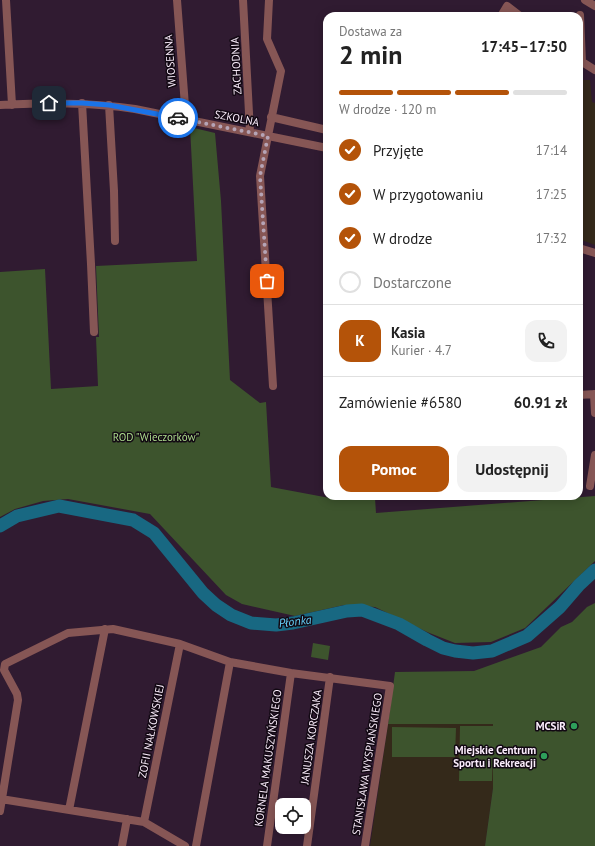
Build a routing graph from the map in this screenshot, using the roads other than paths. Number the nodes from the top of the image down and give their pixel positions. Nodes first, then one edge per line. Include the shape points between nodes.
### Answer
1 (6, 0) edge
2 (177, 0) edge
3 (243, 0) edge
4 (270, 0) edge
5 (585, 0) edge
6 (595, 6) edge
7 (503, 12) edge
8 (515, 12) edge
9 (583, 63) edge
10 (595, 70) edge
11 (82, 103) junction
12 (0, 105) edge
13 (12, 105) junction
14 (109, 105) junction
15 (271, 117) junction
16 (186, 119) junction
17 (323, 129) edge
18 (250, 132) junction
19 (268, 136) junction
20 (323, 147) edge
21 (115, 241) dead end
22 (583, 249) edge
23 (595, 253) edge
24 (94, 332) dead end
25 (273, 386) dead end
26 (594, 394) edge
27 (583, 395) edge
28 (595, 413) edge
29 (595, 455) edge
30 (590, 486) dead end
31 (105, 629) junction
32 (180, 644) junction
33 (230, 662) junction
34 (291, 673) junction
35 (330, 677) junction
36 (2, 799) junction
37 (69, 810) junction
38 (0, 811) edge
39 (127, 819) junction
40 (144, 822) junction
41 (122, 846) edge
42 (185, 846) edge
43 (196, 846) edge
44 (267, 846) edge
45 (307, 846) edge
46 (365, 846) edge

1 - 13 street
2 - 16 street, WIOSENNA
3 - 18 street, ZACHODNIA
4 - 15 street via 267,39 281,71
5 - 6 street
7 - 8 street via 507,6
9 - 10 street
11 - 13 street, SZKOLNA
11 - 14 street, SZKOLNA
11 - 24 street
12 - 13 street, SZKOLNA
14 - 16 street, SZKOLNA
14 - 21 street
15 - 17 street
15 - 19 street
16 - 18 street, SZKOLNA
18 - 19 street, SZKOLNA
19 - 20 street, SZKOLNA
19 - 25 street via 260,176
22 - 23 street
26 - 27 street
26 - 28 street
29 - 30 street
31 - 32 street
31 - 36 street via 68,633 5,664 4,670 18,700
31 - 37 street
32 - 33 street
32 - 40 street, ZOFII NAŁKOWSKIEJ
33 - 34 street
33 - 43 street
34 - 35 street
34 - 44 street, KORNELA MAKUSZYŃSKIEGO
35 - 45 street, JANUSZA KORCZAKA
35 - 46 street, STANISŁAWA WYSPIAŃSKIEGO via 390,686
36 - 37 street
36 - 38 street
37 - 39 street
39 - 40 street
39 - 41 street
40 - 42 street

